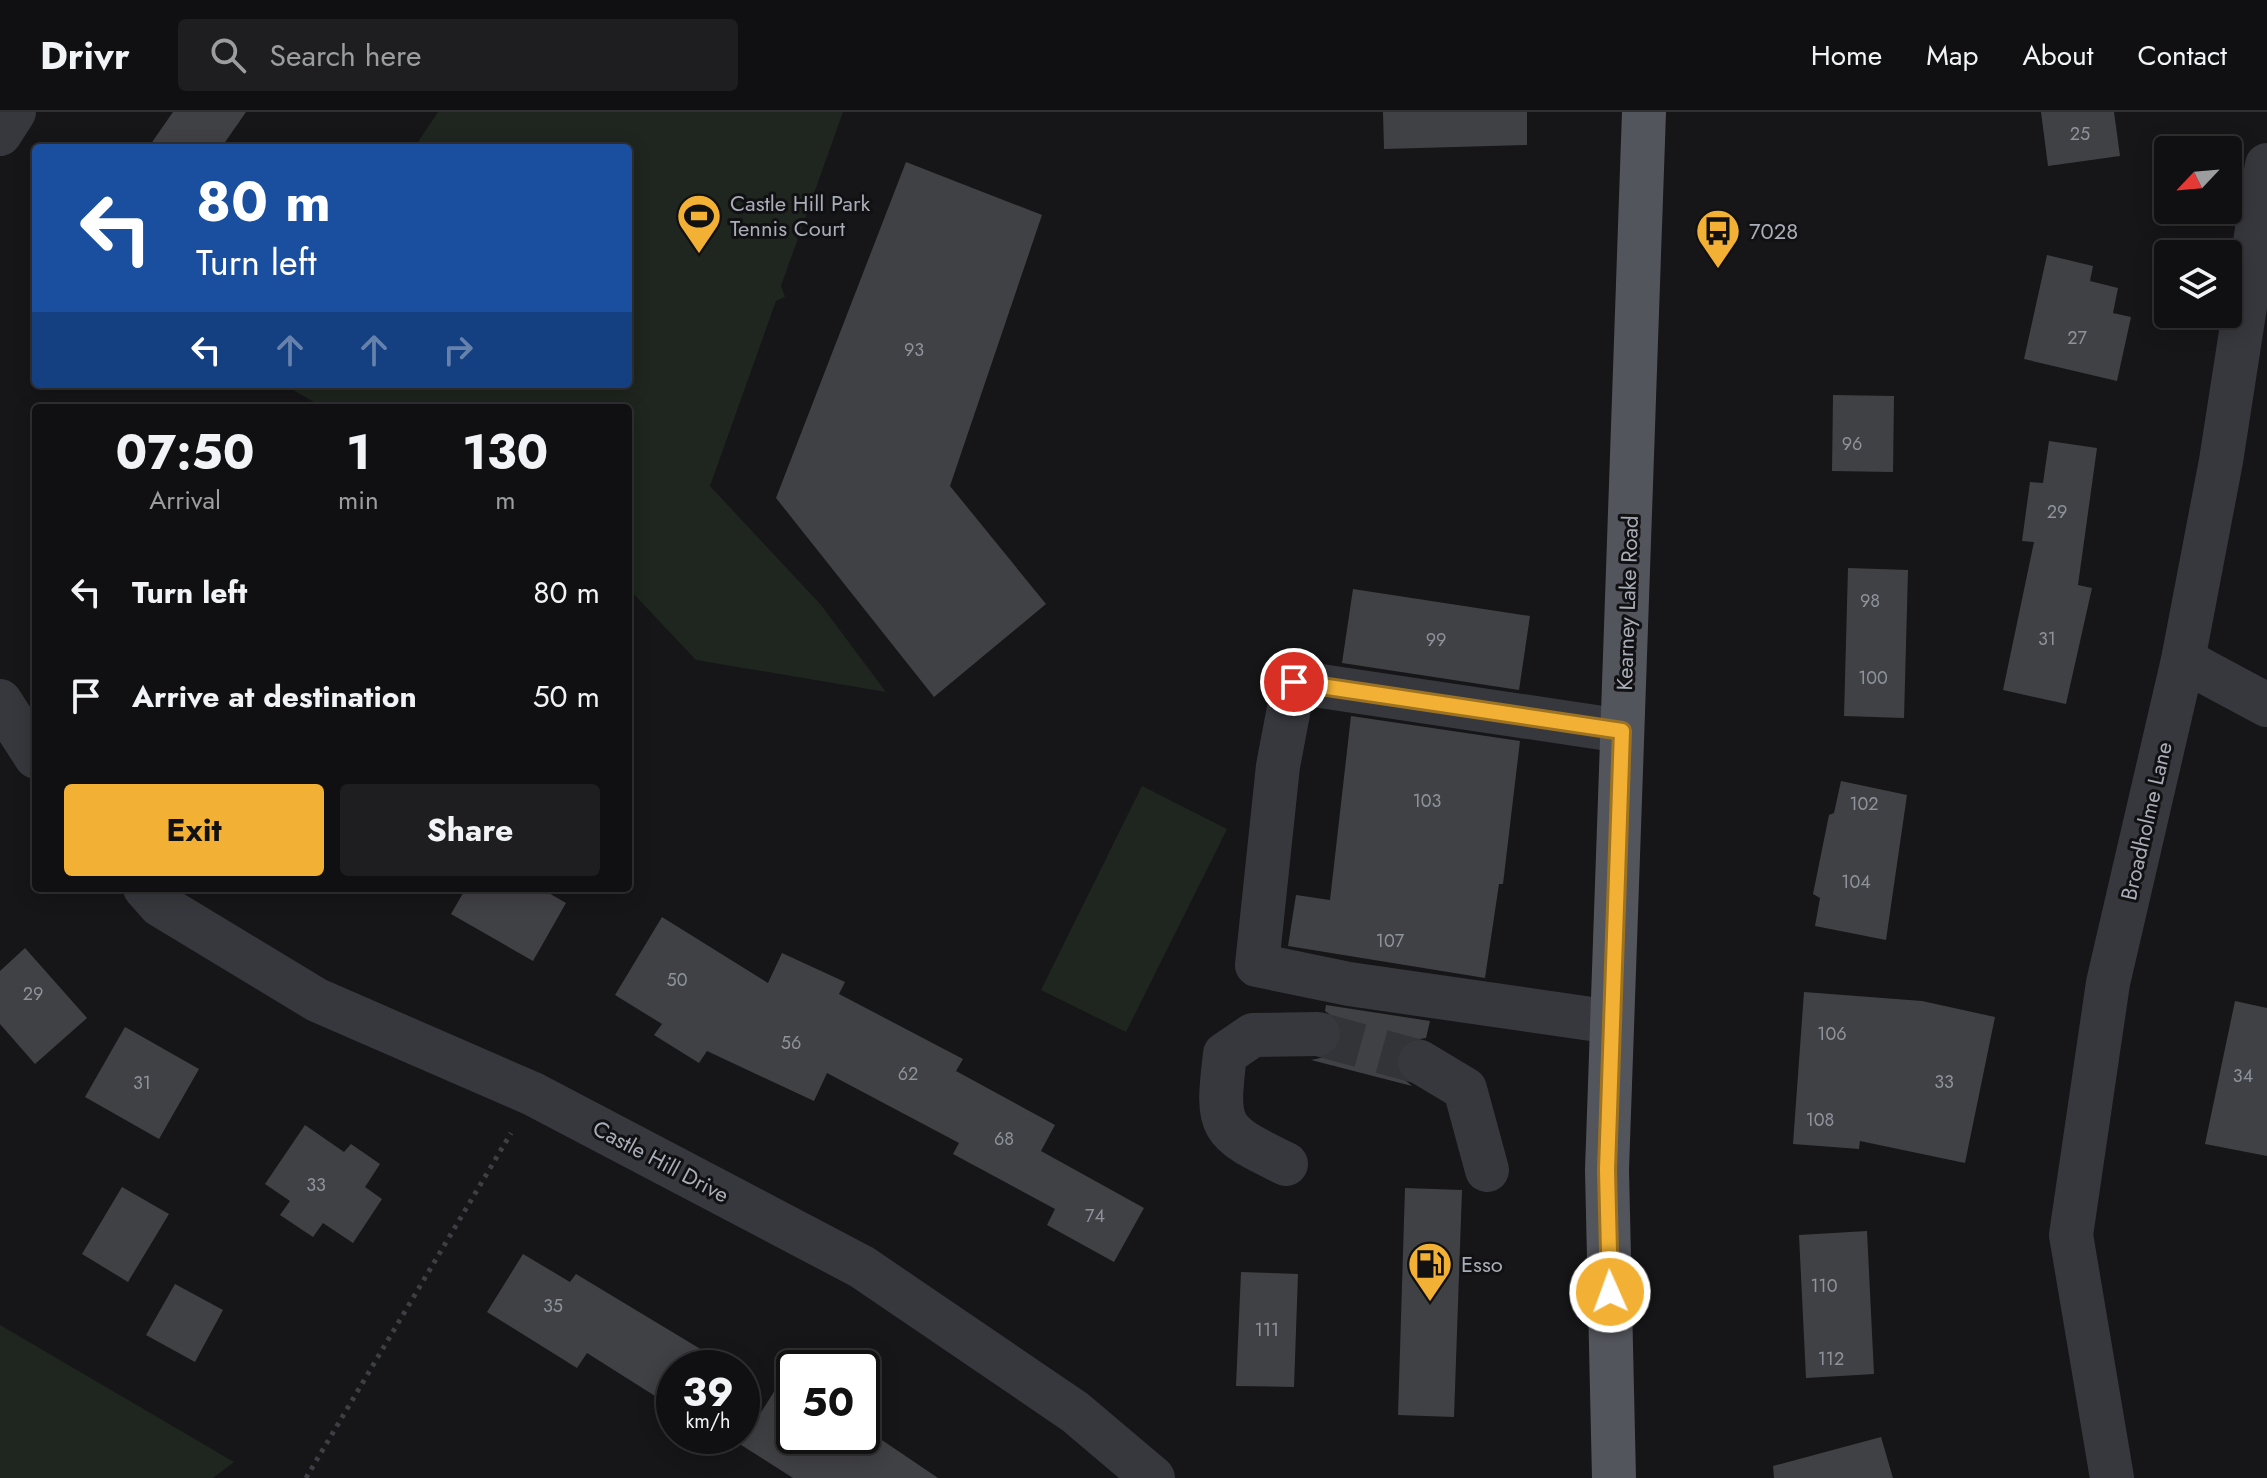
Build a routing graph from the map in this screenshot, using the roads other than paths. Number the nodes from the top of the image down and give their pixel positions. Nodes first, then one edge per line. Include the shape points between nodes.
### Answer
1 (14, 112) edge
2 (1644, 112) edge
3 (0, 134) edge
4 (2267, 165) edge
5 (2183, 660) junction
6 (0, 701) edge
7 (2267, 705) edge
8 (1622, 731) junction
9 (32, 751) edge
10 (149, 892) edge
11 (1612, 1022) junction
12 (1318, 1034) tunnel mouth
13 (1420, 1062) tunnel mouth
14 (1286, 1164) dead end
15 (1487, 1170) dead end
16 (1153, 1478) edge
17 (1614, 1478) edge
18 (2112, 1478) edge

1 - 3 street
2 - 8 main road, Kearney Lake Road
4 - 5 street, Broadholme Lane via 2221,461
5 - 7 street
5 - 18 street, Broadholme Lane via 2108,983 2071,1235
6 - 9 street
8 - 11 main road, Kearney Lake Road
8 - 11 street via 1294,682 1278,766 1257,965 1349,984
10 - 16 street, Castle Hill Drive via 160,905 317,1000 533,1094 862,1267 1075,1412
11 - 17 main road, Kearney Lake Road via 1607,1170
12 - 14 street via 1253,1035 1225,1054 1219,1109 1237,1140
13 - 15 street via 1465,1089

